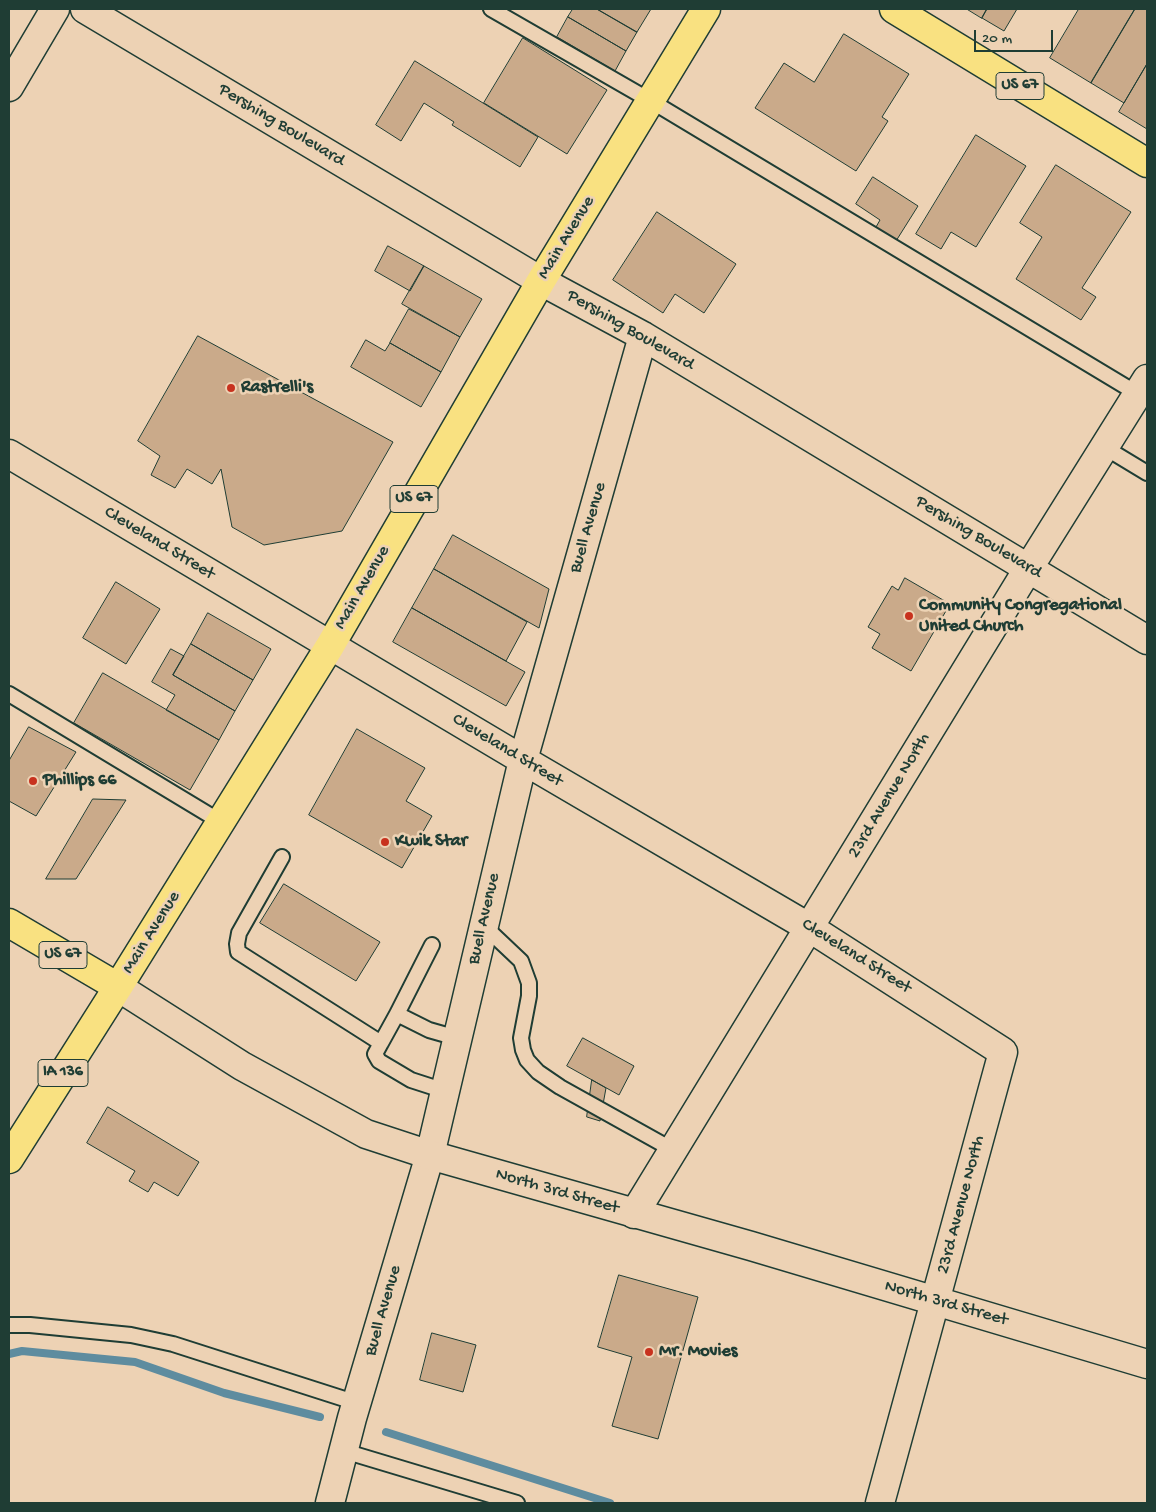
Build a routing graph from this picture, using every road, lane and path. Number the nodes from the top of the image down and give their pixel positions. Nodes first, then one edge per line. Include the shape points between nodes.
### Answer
1 (55, 9) edge
2 (86, 9) edge
3 (491, 9) edge
4 (706, 9) edge
5 (894, 9) edge
6 (9, 87) edge
7 (651, 101) junction
8 (1147, 163) edge
9 (541, 281) junction
10 (643, 336) junction
11 (1143, 386) edge
12 (1104, 447) junction
13 (9, 454) edge
14 (1147, 473) edge
15 (1028, 569) junction
16 (1147, 640) edge
17 (330, 646) junction
18 (9, 694) edge
19 (523, 760) junction
20 (221, 822) junction
21 (282, 857) dead end
22 (9, 923) edge
23 (484, 926) junction
24 (810, 928) junction
25 (432, 945) dead end
26 (118, 987) junction
27 (397, 1014) junction
28 (457, 1038) junction
29 (381, 1043) junction
30 (1003, 1052) joint
31 (445, 1091) junction
32 (673, 1150) junction
33 (430, 1155) junction
34 (9, 1159) edge
35 (634, 1214) junction
36 (935, 1301) junction
37 (9, 1325) edge
38 (1147, 1364) edge
39 (357, 1403) junction
40 (344, 1451) junction
41 (330, 1503) edge
42 (517, 1503) edge
43 (880, 1503) edge

1 - 6 street
2 - 9 street, Pershing Boulevard
3 - 7 lane
4 - 7 main road, Main Avenue / US 67
5 - 8 main road, US 67
7 - 9 main road, Main Avenue / US 67
7 - 11 lane
9 - 10 street, Pershing Boulevard
9 - 17 main road, Main Avenue / US 67
10 - 15 street, Pershing Boulevard
10 - 19 street, Buell Avenue
11 - 12 street, 23rd Avenue North
12 - 14 lane
12 - 15 street, 23rd Avenue North
13 - 17 street, Cleveland Street
15 - 16 street, Pershing Boulevard
15 - 24 street, 23rd Avenue North
17 - 19 street, Cleveland Street
17 - 20 main road, Main Avenue / US 67
18 - 20 lane
19 - 23 street, Buell Avenue
19 - 24 street, Cleveland Street
20 - 26 main road, Main Avenue / US 67
21 - 29 lane via 239,933 238,952
22 - 26 main road, North 3rd Street / US 67
23 - 28 street, Buell Avenue
23 - 32 lane via 521,961 530,983 521,1038 527,1060 560,1087
24 - 30 street, Cleveland Street
24 - 32 street, 23rd Avenue North
25 - 27 lane
26 - 33 street, North 3rd Street via 242,1066 366,1134
26 - 34 main road, Main Avenue / IA 136
27 - 28 lane via 429,1030
27 - 29 lane
28 - 31 street, Buell Avenue
29 - 31 lane via 375,1054 378,1062 411,1080
30 - 36 street, 23rd Avenue North
31 - 33 street, Buell Avenue
32 - 35 street, 23rd Avenue North
33 - 35 street, North 3rd Street
33 - 39 street, Buell Avenue
35 - 36 street, North 3rd Street
36 - 38 street, North 3rd Street
36 - 43 street, 23rd Avenue North
37 - 39 lane via 122,1334 173,1344
39 - 40 street, Buell Avenue
40 - 41 street, Buell Avenue
40 - 42 lane

